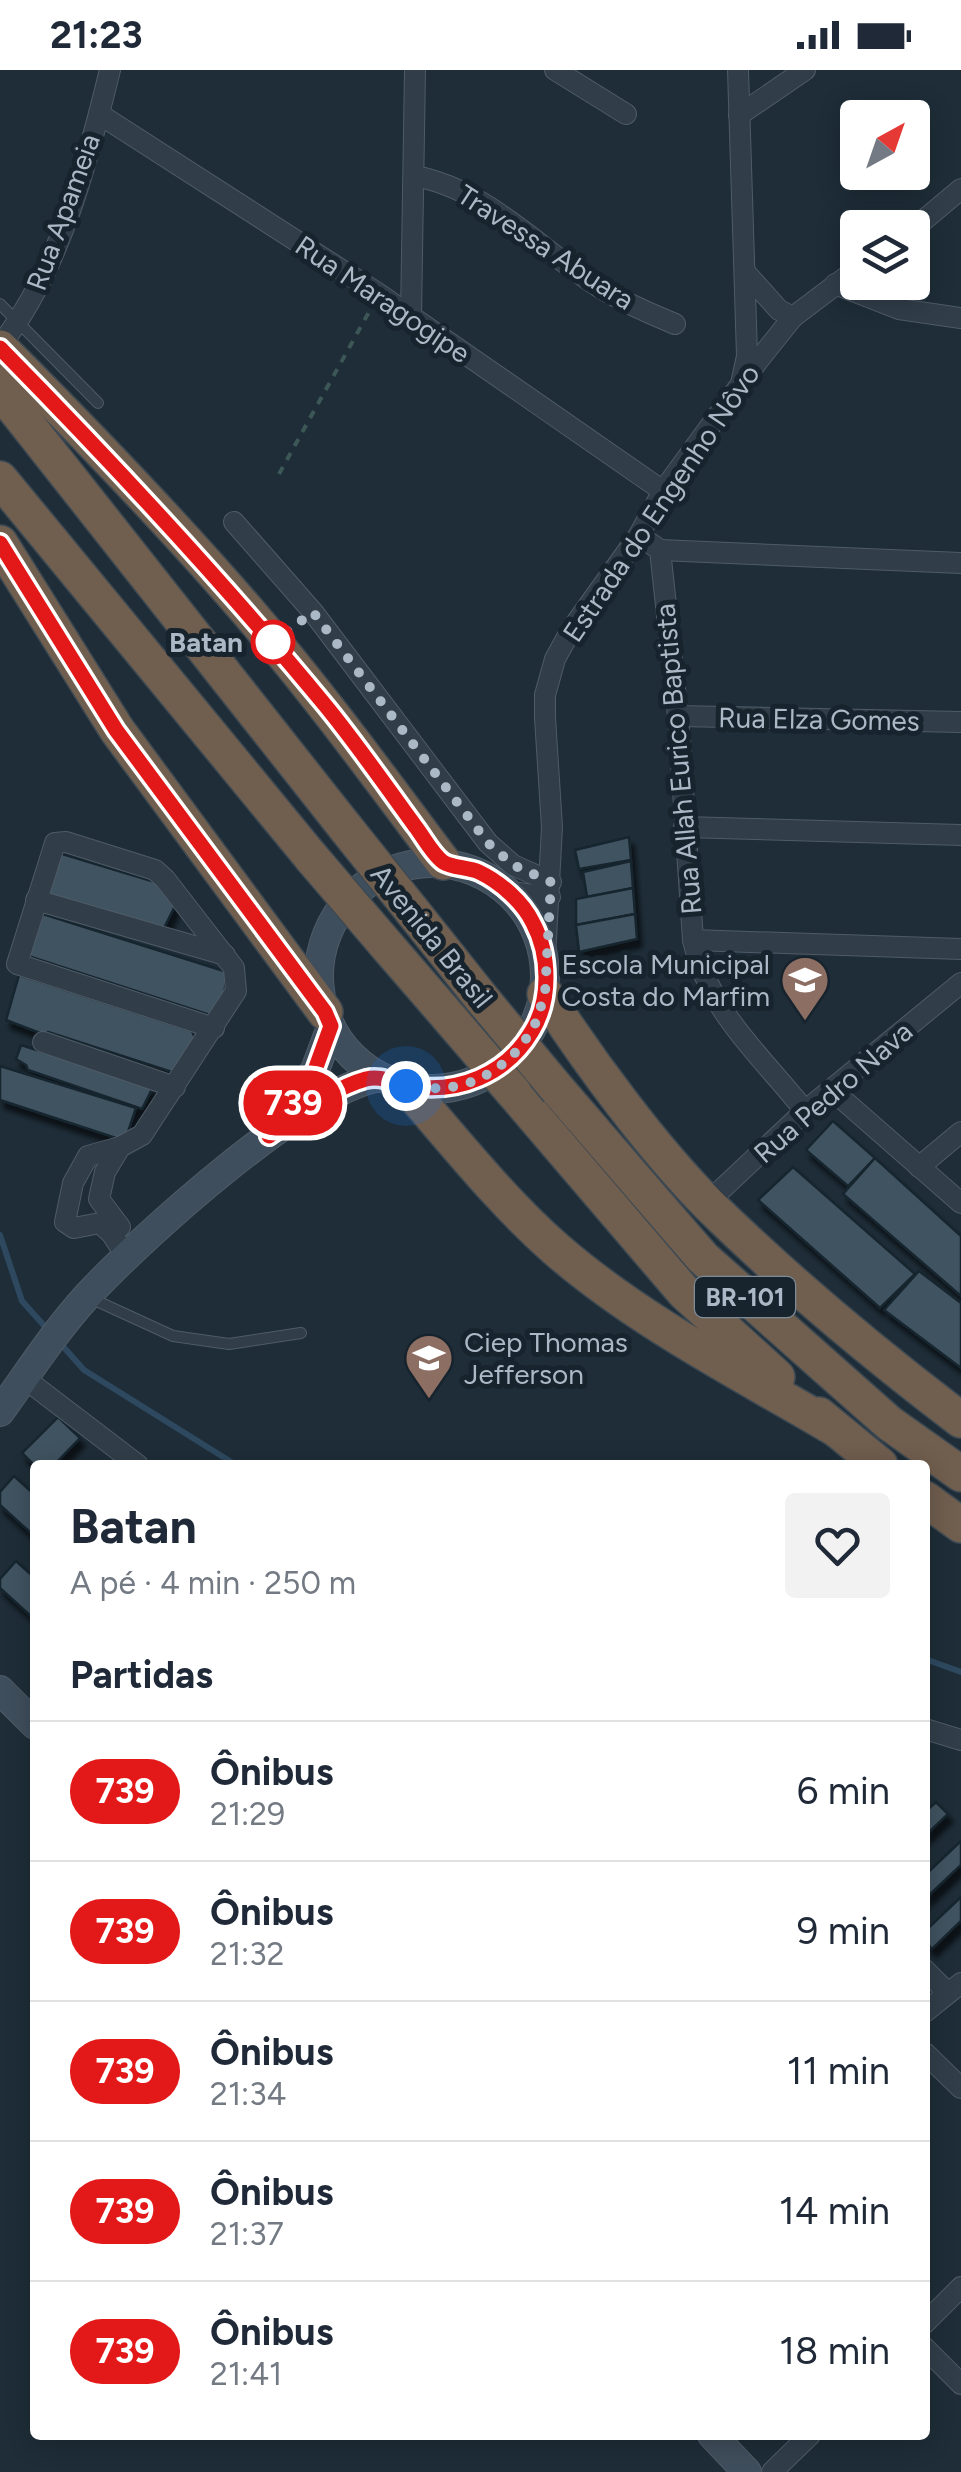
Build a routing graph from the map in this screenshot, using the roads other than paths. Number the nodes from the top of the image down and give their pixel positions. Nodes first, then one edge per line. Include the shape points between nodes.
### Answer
1 (110, 70) edge
2 (415, 70) edge
3 (554, 70) edge
4 (738, 70) edge
5 (806, 70) edge
6 (99, 114) junction
7 (626, 114) dead end
8 (739, 115) junction
9 (414, 176) junction
10 (961, 189) edge
11 (930, 215) edge
12 (745, 272) junction
13 (840, 281) edge
14 (835, 284) junction
15 (0, 304) edge
16 (411, 316) junction
17 (794, 318) junction
18 (961, 318) edge
19 (675, 324) dead end
20 (6, 339) edge
21 (740, 386) junction
22 (0, 390) edge
23 (98, 404) dead end
24 (0, 479) edge
25 (663, 490) junction
26 (234, 522) dead end
27 (638, 535) junction
28 (0, 543) edge
29 (660, 550) junction
30 (961, 563) edge
31 (678, 716) junction
32 (961, 722) edge
33 (684, 828) junction
34 (961, 834) edge
35 (443, 862) junction
36 (551, 890) junction
37 (510, 892) junction
38 (36, 900) junction
39 (693, 940) junction
40 (961, 949) edge
41 (225, 955) junction
42 (545, 957) junction
43 (961, 983) edge
44 (545, 994) junction
45 (328, 1019) junction
46 (214, 1028) junction
47 (43, 1042) dead end
48 (394, 1082) junction
49 (175, 1087) junction
50 (833, 1091) junction
51 (805, 1111) junction
52 (961, 1132) edge
53 (269, 1136) junction
54 (120, 1147) junction
55 (919, 1167) junction
56 (708, 1203) junction
57 (961, 1203) edge
58 (133, 1252) junction
59 (87, 1296) junction
60 (301, 1332) dead end
61 (24, 1378) junction
62 (0, 1412) edge
63 (961, 1420) edge
64 (834, 1428) junction
65 (131, 1460) edge
66 (874, 1460) edge
67 (961, 1474) edge
68 (930, 1503) edge
69 (961, 1525) edge
70 (0, 1690) edge
71 (30, 1720) edge
72 (930, 1731) edge
73 (961, 1740) edge
74 (930, 1973) edge
75 (954, 1988) edge
76 (930, 2008) edge
77 (930, 2058) edge
78 (961, 2088) edge
79 (961, 2287) edge
80 (930, 2318) edge
81 (930, 2353) edge
82 (961, 2384) edge
83 (717, 2440) edge
84 (805, 2440) edge
85 (747, 2472) edge
86 (772, 2472) edge

1 - 6 street, Rua Apameia
2 - 9 street, Travessa Abuara
3 - 7 street
4 - 8 street
5 - 8 street
6 - 16 street, Rua Maragogipe
6 - 20 street, Rua Apameia via 50,266
8 - 12 street
9 - 16 street, Travessa Abuara
9 - 19 street, Travessa Abuara via 466,193 596,286
10 - 11 street
12 - 17 street
12 - 21 street
13 - 14 street, Estrada do Engenho Nôvo
14 - 17 street, Estrada do Engenho Nôvo
14 - 18 street via 900,309
15 - 20 lane
16 - 25 street, Rua Maragogipe
17 - 21 street, Estrada do Engenho Nôvo
20 - 23 lane
20 - 35 highway via 256,621
21 - 25 street, Estrada do Engenho Nôvo
22 - 67 highway, Avenida Brasil / BR-101, bridge via 345,828 702,1258 889,1423
24 - 64 highway, Avenida Brasil / BR-101, bridge via 311,857 684,1292
25 - 27 street, Estrada do Engenho Nôvo
26 - 36 street via 313,612 488,843
27 - 29 street
27 - 36 street, Estrada do Engenho Nôvo via 571,630 550,678 545,718
28 - 45 highway via 116,730
29 - 30 street
29 - 31 street, Rua Allah Eurico Baptista
31 - 32 street, Rua Elza Gomes
31 - 33 street, Rua Allah Eurico Baptista
33 - 34 street
33 - 39 street, Rua Allah Eurico Baptista
35 - 37 main road via 479,872
35 - 45 main road via 387,870 343,905 320,956
36 - 37 street
36 - 42 street, Estrada do Engenho Nôvo
37 - 42 main road via 533,922
38 - 41 street
38 - 41 street via 54,843 66,842 154,870
38 - 46 street via 17,964
39 - 40 street
39 - 51 street, Rua Allah Eurico Baptista via 710,994
41 - 46 street via 236,991
42 - 44 main road
43 - 50 street, Rua Pedro Nava
44 - 48 main road via 533,1030 510,1059 479,1080 444,1089
44 - 56 highway
45 - 48 main road via 352,1056
45 - 53 main road via 315,1070
46 - 49 street
47 - 49 street
48 - 53 main road via 346,1087
48 - 64 highway via 570,1260 673,1332
49 - 54 street via 142,1135
50 - 51 street, Rua Pedro Nava
50 - 55 street
51 - 56 street, Rua Pedro Nava
52 - 55 street
53 - 58 main road
54 - 58 street via 99,1199
54 - 58 street via 83,1160 64,1215 74,1228 100,1223
55 - 57 street
56 - 63 highway
58 - 59 main road
59 - 60 lane via 173,1336 229,1344
59 - 61 main road
61 - 62 main road
61 - 65 street
64 - 66 highway, Avenida Brasil / BR-101
68 - 69 highway
70 - 71 main road
72 - 73 street
74 - 75 street
75 - 76 street
77 - 78 street
79 - 80 street
81 - 82 street
83 - 85 main road
84 - 86 street

